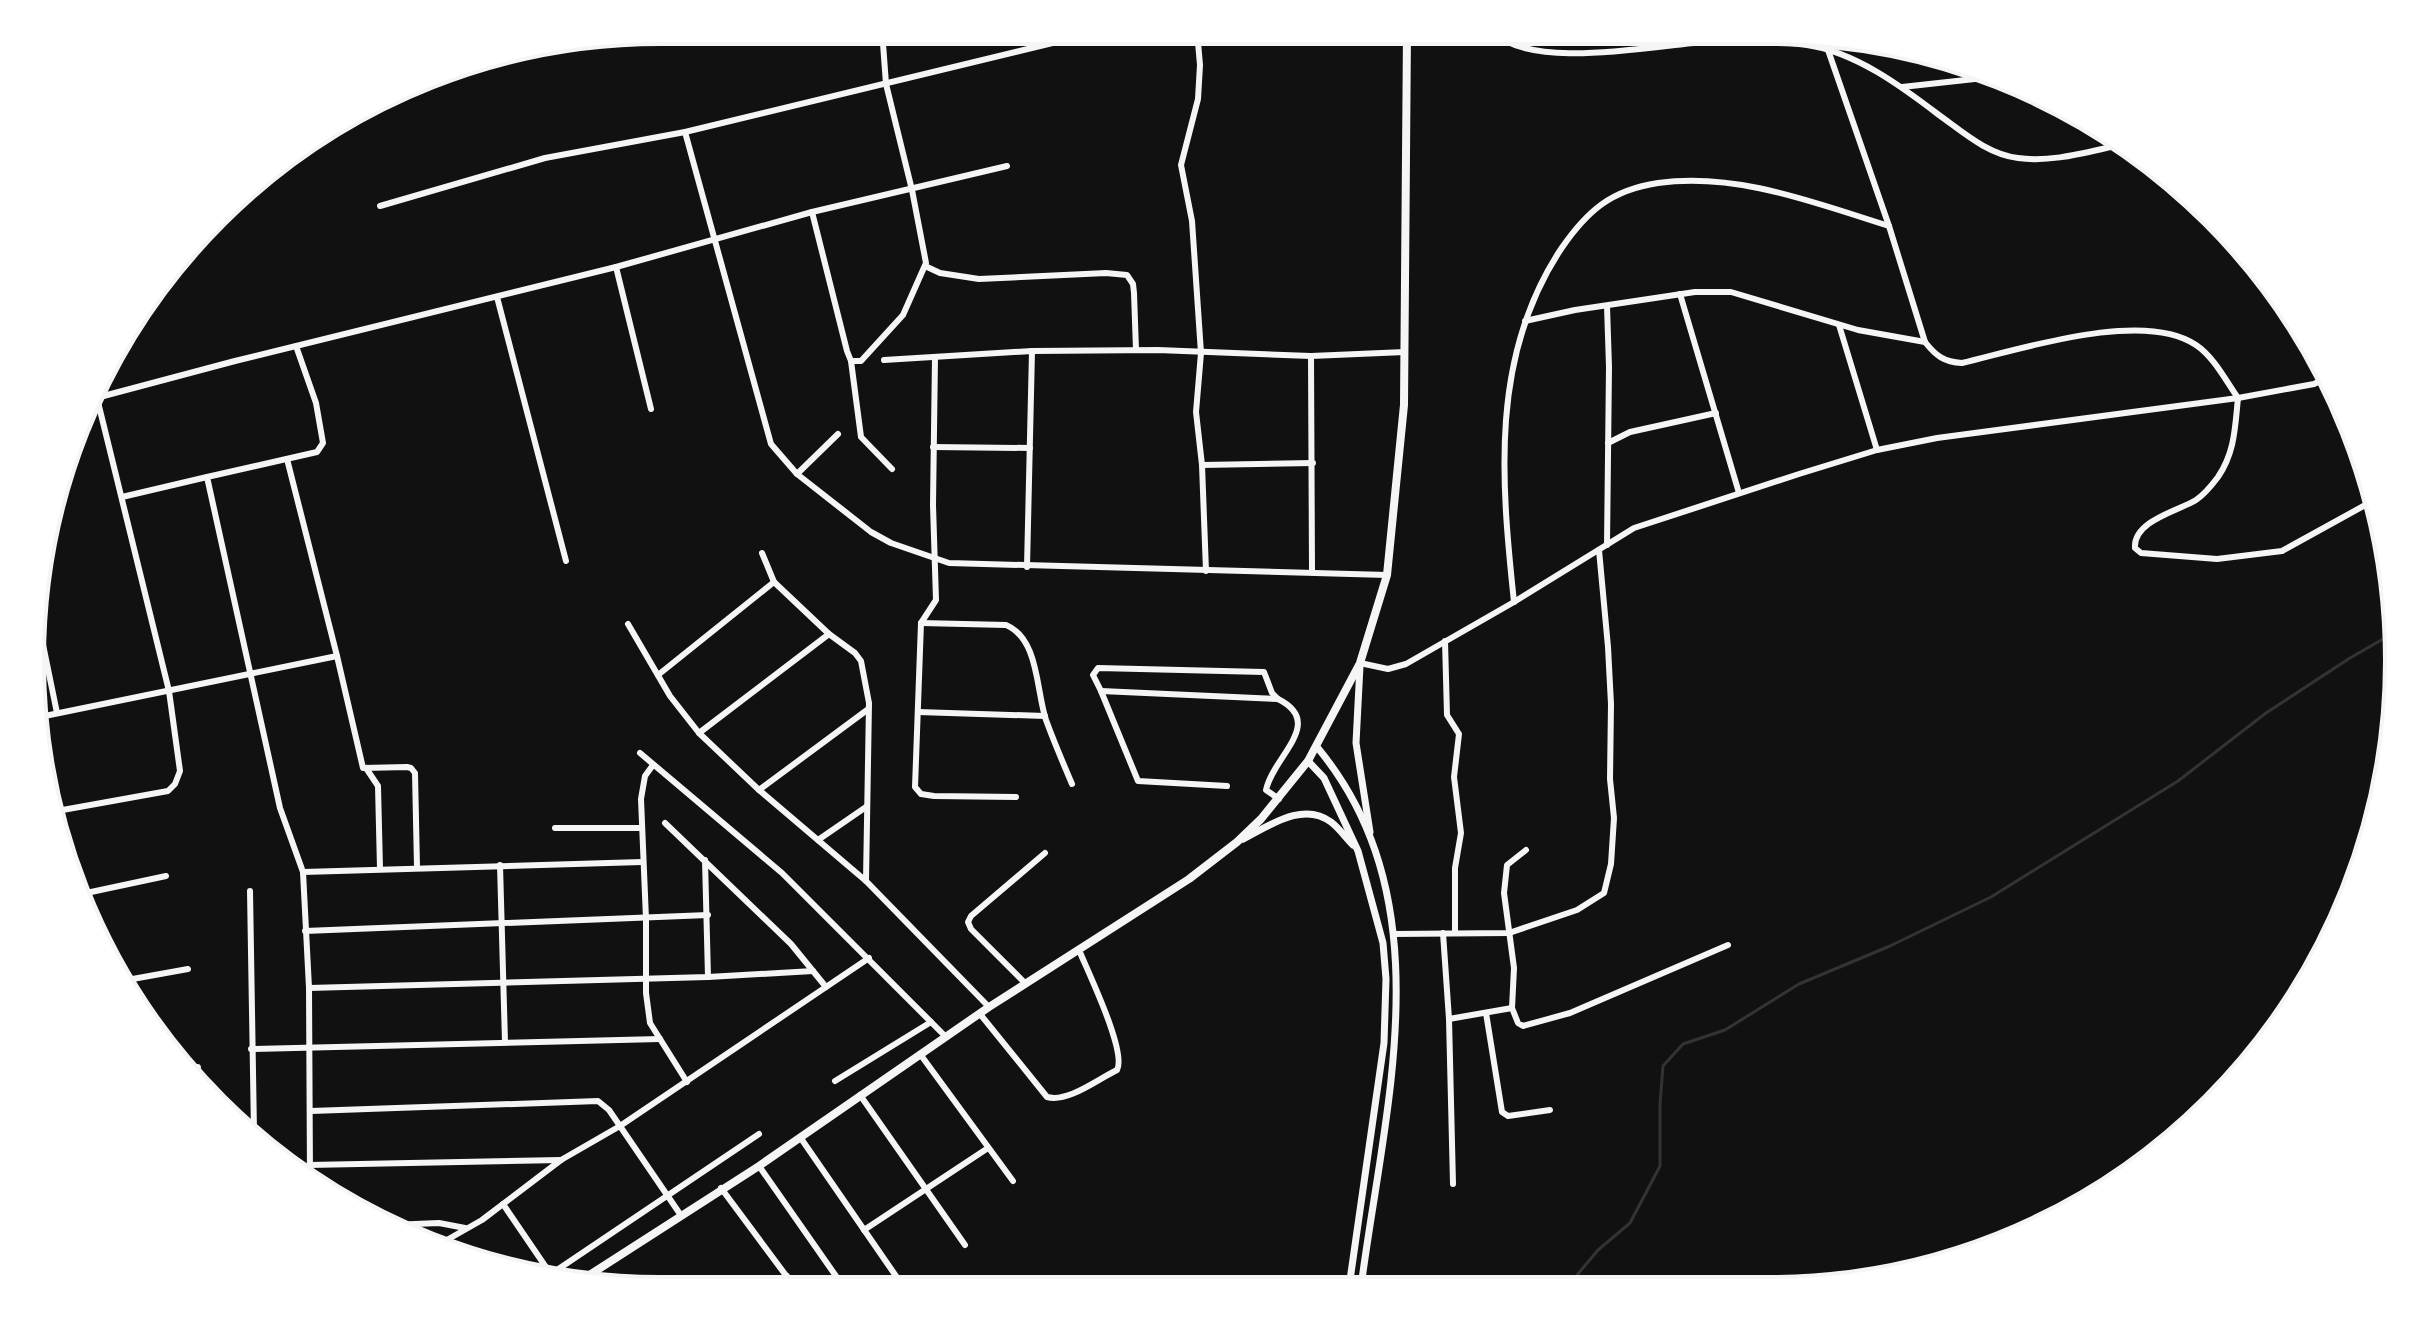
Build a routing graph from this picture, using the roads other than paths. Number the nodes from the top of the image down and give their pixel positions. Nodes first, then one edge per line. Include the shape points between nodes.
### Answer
1 (883, 44) edge
2 (1049, 44) edge
3 (1198, 44) edge
4 (1407, 44) edge
5 (1512, 44) edge
6 (1695, 44) edge
7 (1804, 45) edge
8 (1828, 50) junction
9 (1973, 79) edge
10 (886, 84) junction
11 (1901, 87) junction
12 (685, 132) junction
13 (2109, 147) edge
14 (1007, 166) dead end
15 (912, 190) junction
16 (380, 206) dead end
17 (812, 212) junction
18 (1889, 226) junction
19 (714, 240) junction
20 (925, 266) junction
21 (616, 267) junction
22 (1680, 294) junction
23 (497, 297) junction
24 (1607, 306) junction
25 (1525, 321) junction
26 (1839, 325) junction
27 (1925, 342) junction
28 (296, 346) junction
29 (1136, 350) junction
30 (1032, 351) junction
31 (1405, 352) junction
32 (1201, 353) junction
33 (1311, 356) junction
34 (935, 357) junction
35 (884, 360) dead end
36 (851, 361) junction
37 (2318, 382) edge
38 (104, 396) edge
39 (2238, 398) junction
40 (99, 408) edge
41 (651, 409) dead end
42 (1716, 413) junction
43 (838, 434) dead end
44 (1608, 443) junction
45 (933, 447) junction
46 (1030, 448) junction
47 (1877, 450) junction
48 (287, 459) junction
49 (1313, 463) junction
50 (1202, 465) junction
51 (892, 469) dead end
52 (797, 474) junction
53 (207, 477) junction
54 (1739, 493) junction
55 (122, 497) junction
56 (2365, 505) edge
57 (1607, 545) junction
58 (1599, 550) junction
59 (762, 553) dead end
60 (933, 559) junction
61 (566, 561) dead end
62 (1027, 567) junction
63 (1206, 571) junction
64 (1312, 571) junction
65 (1387, 575) junction
66 (774, 582) junction
67 (1514, 602) junction
68 (921, 623) junction
69 (628, 624) dead end
70 (829, 634) junction
71 (1445, 641) junction
72 (44, 652) edge
73 (337, 656) junction
74 (1360, 663) junction
75 (252, 673) junction
76 (658, 675) junction
77 (169, 691) junction
78 (1101, 691) junction
79 (1278, 699) junction
80 (867, 710) junction
81 (918, 712) junction
82 (57, 713) junction
83 (46, 715) edge
84 (1045, 716) junction
85 (699, 733) junction
86 (1317, 747) junction
87 (640, 753) dead end
88 (1308, 761) junction
89 (653, 765) junction
90 (366, 768) junction
91 (1072, 784) dead end
92 (1227, 786) dead end
93 (759, 790) junction
94 (1016, 797) dead end
95 (1279, 799) junction
96 (866, 807) junction
97 (63, 810) edge
98 (665, 823) dead end
99 (555, 828) dead end
100 (641, 828) junction
101 (818, 840) junction
102 (1237, 842) junction
103 (1373, 846) junction
104 (1526, 850) dead end
105 (1358, 851) junction
106 (1045, 853) dead end
107 (705, 860) junction
108 (642, 862) junction
109 (500, 865) junction
110 (417, 867) junction
111 (380, 869) junction
112 (303, 872) junction
113 (166, 876) dead end
114 (866, 881) junction
115 (250, 891) dead end
116 (90, 892) edge
117 (708, 915) junction
118 (646, 919) junction
119 (502, 923) junction
120 (305, 931) junction
121 (1443, 933) junction
122 (1455, 933) junction
123 (1509, 933) junction
124 (1393, 934) junction
125 (1728, 945) dead end
126 (1079, 950) junction
127 (869, 958) junction
128 (188, 969) dead end
129 (813, 971) junction
130 (647, 977) junction
131 (708, 977) junction
132 (133, 979) edge
133 (503, 983) junction
134 (1026, 984) junction
135 (826, 987) junction
136 (309, 988) junction
137 (989, 1007) junction
138 (1512, 1008) junction
139 (1486, 1013) junction
140 (980, 1014) junction
141 (1449, 1019) junction
142 (931, 1022) junction
143 (946, 1037) junction
144 (660, 1039) junction
145 (505, 1042) junction
146 (310, 1048) junction
147 (251, 1049) junction
148 (920, 1054) junction
149 (835, 1081) dead end
150 (687, 1082) junction
151 (860, 1095) junction
152 (1550, 1110) dead end
153 (311, 1111) junction
154 (254, 1124) edge
155 (620, 1126) junction
156 (759, 1134) dead end
157 (800, 1137) junction
158 (988, 1148) junction
159 (561, 1160) junction
160 (309, 1165) joint
161 (759, 1166) junction
162 (1013, 1181) dead end
163 (1453, 1184) dead end
164 (721, 1188) junction
165 (926, 1189) junction
166 (667, 1195) junction
167 (503, 1204) junction
168 (680, 1214) junction
169 (412, 1224) edge
170 (465, 1228) junction
171 (864, 1230) junction
172 (450, 1239) edge
173 (965, 1245) dead end
174 (546, 1266) edge
175 (563, 1269) edge
176 (592, 1273) edge
177 (787, 1276) edge
178 (837, 1277) edge
179 (897, 1277) edge
180 (1350, 1277) edge
181 (1360, 1277) edge

1 - 10 street
2 - 10 street
3 - 32 street via 1198,99 1181,165 1192,221
4 - 31 main road
5 - 6 street via 1542,52
7 - 8 street
8 - 11 street
8 - 18 street
9 - 11 street
10 - 12 street
10 - 15 street
11 - 13 street via 1992,152 2046,159
12 - 16 street via 545,158
12 - 19 street
14 - 15 street
15 - 17 street
15 - 20 street
17 - 19 street
17 - 36 street
18 - 25 street via 1769,188 1688,181 1655,184 1611,197 1592,210 1551,265
18 - 27 street
19 - 21 street
19 - 52 street via 768,435
20 - 29 street via 979,279 1127,275 1133,284
20 - 36 street via 903,315 861,361
21 - 23 street
21 - 41 street
22 - 24 street
22 - 26 street via 1731,292
22 - 42 street
23 - 28 street
23 - 61 street
24 - 25 street
24 - 44 street
25 - 67 street via 1512,366 1505,439 1504,498
26 - 27 street
26 - 47 street
27 - 39 street via 1946,362 1962,363 2086,334 2153,331 2182,336 2210,358
28 - 38 street
28 - 48 street via 323,443 317,452
29 - 30 street
29 - 32 street
30 - 34 street
30 - 46 street
31 - 33 street
31 - 65 main road via 1401,453
32 - 33 street
32 - 50 street via 1196,412
33 - 49 street
34 - 35 street
34 - 45 street
36 - 51 street via 861,437
37 - 39 street
39 - 47 street
39 - 56 street via 2232,452 2218,476 2198,499 2142,529 2135,548 2141,553 2217,559 2282,551
40 - 55 street
42 - 44 street via 1630,432
42 - 54 street
43 - 52 street
44 - 57 street
45 - 46 street
45 - 60 street
46 - 62 street
47 - 54 street
48 - 53 street
48 - 73 street
49 - 50 street
49 - 64 street
50 - 63 street
52 - 60 street via 881,539
53 - 55 street
53 - 75 street
54 - 57 street via 1634,528
55 - 77 street
57 - 58 street
58 - 67 street
58 - 123 street via 1611,704 1611,864 1604,893 1595,901
59 - 66 street
60 - 62 street
60 - 68 street via 936,600
62 - 63 street
63 - 64 street
64 - 65 street
65 - 74 main road
66 - 70 street
66 - 76 street
67 - 71 street
68 - 81 street
68 - 84 street via 1017,629 1038,679
69 - 76 street
70 - 80 street via 861,661
70 - 85 street
71 - 74 street via 1388,669
71 - 122 street via 1447,715 1459,734 1454,777 1461,833
72 - 82 street
73 - 75 street
73 - 90 street
74 - 86 main road
74 - 103 street via 1356,743
75 - 77 street
75 - 112 street via 280,808
76 - 85 street
77 - 82 street
77 - 97 street via 180,771 172,789
78 - 79 street
78 - 79 street via 1093,675 1098,668 1264,672
78 - 92 street via 1138,781
79 - 95 street via 1290,705 1299,729 1270,775 1266,790
80 - 93 street
80 - 96 street
81 - 84 street
81 - 94 street via 915,787 921,794
82 - 83 street
84 - 91 street
85 - 93 street
86 - 88 main road
86 - 103 street
87 - 89 street
88 - 95 main road
88 - 105 street via 1324,778
89 - 100 street via 642,786
89 - 127 street via 782,873
90 - 110 street via 414,770
90 - 111 street via 378,786
93 - 101 street
95 - 102 main road
96 - 101 street
96 - 114 street
98 - 107 street
99 - 100 street
100 - 108 street
101 - 114 street
102 - 105 street via 1289,817 1318,815
102 - 126 main road
103 - 124 street
104 - 123 street via 1507,865
105 - 180 street via 1383,943 1386,1012
106 - 134 street via 968,922
107 - 117 street
107 - 129 street
108 - 109 street
108 - 118 street
109 - 110 street
109 - 119 street
110 - 111 street
111 - 112 street
112 - 120 street
113 - 116 street
114 - 137 street
115 - 147 street
117 - 118 street
117 - 131 street
118 - 119 street
118 - 130 street
119 - 120 street
119 - 133 street
120 - 136 street
121 - 122 street
121 - 124 street
121 - 141 street
122 - 123 street
123 - 138 street
124 - 181 street via 1398,979 1393,1068
125 - 138 street via 1528,1027 1518,1023
126 - 134 main road
126 - 140 street via 1117,1046 1117,1070 1069,1094 1047,1097
127 - 135 street
127 - 142 street
128 - 132 street
129 - 131 street
129 - 135 street
130 - 131 street
130 - 133 street
130 - 144 street via 650,1023
133 - 136 street
133 - 145 street
134 - 137 main road
135 - 150 street
136 - 146 street
137 - 140 main road
138 - 139 street
139 - 141 street
139 - 152 street via 1502,1112 1508,1116
140 - 143 main road
141 - 163 street
142 - 143 street
142 - 149 street
143 - 148 main road
144 - 145 street
144 - 150 street
145 - 146 street
146 - 147 street
146 - 153 street
147 - 154 street
148 - 151 main road
148 - 158 street
150 - 155 street
151 - 157 main road
151 - 165 street
153 - 155 street via 598,1101
153 - 160 street
155 - 159 street
155 - 166 street
156 - 166 street
157 - 161 main road
157 - 171 street
158 - 162 street
158 - 165 street
159 - 160 street
159 - 167 street
161 - 164 main road
161 - 178 street
164 - 168 main road
164 - 177 street
165 - 171 street
165 - 173 street
166 - 168 street
166 - 175 street
167 - 170 street
167 - 174 street
168 - 176 main road
169 - 170 street
170 - 172 street
171 - 179 street

